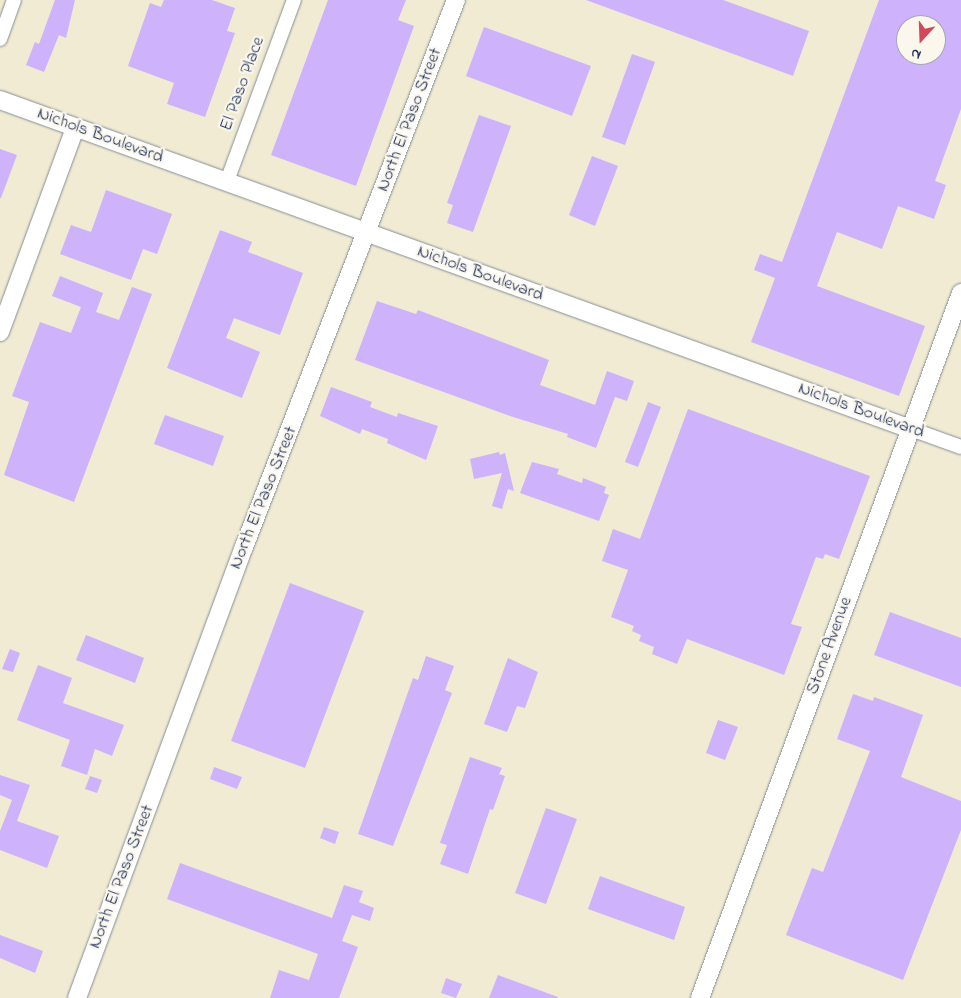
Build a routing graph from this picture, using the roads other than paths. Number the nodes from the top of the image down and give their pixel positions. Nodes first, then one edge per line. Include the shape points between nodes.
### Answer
1 (14, 0) edge
2 (294, 0) edge
3 (456, 0) edge
4 (0, 39) edge
5 (0, 100) edge
6 (75, 128) junction
7 (227, 181) junction
8 (366, 233) junction
9 (961, 294) edge
10 (0, 332) edge
11 (911, 429) junction
12 (961, 447) edge
13 (77, 998) edge
14 (700, 998) edge

1 - 4 street
2 - 7 street, El Paso Place
3 - 8 street, North El Paso Street
5 - 6 street, Nichols Boulevard
6 - 7 street, Nichols Boulevard
6 - 10 street
7 - 8 street, Nichols Boulevard
8 - 11 street, Nichols Boulevard
8 - 13 street, North El Paso Street via 244,547
9 - 11 street, Stone Avenue
11 - 12 street, Nichols Boulevard
11 - 14 street, Stone Avenue

